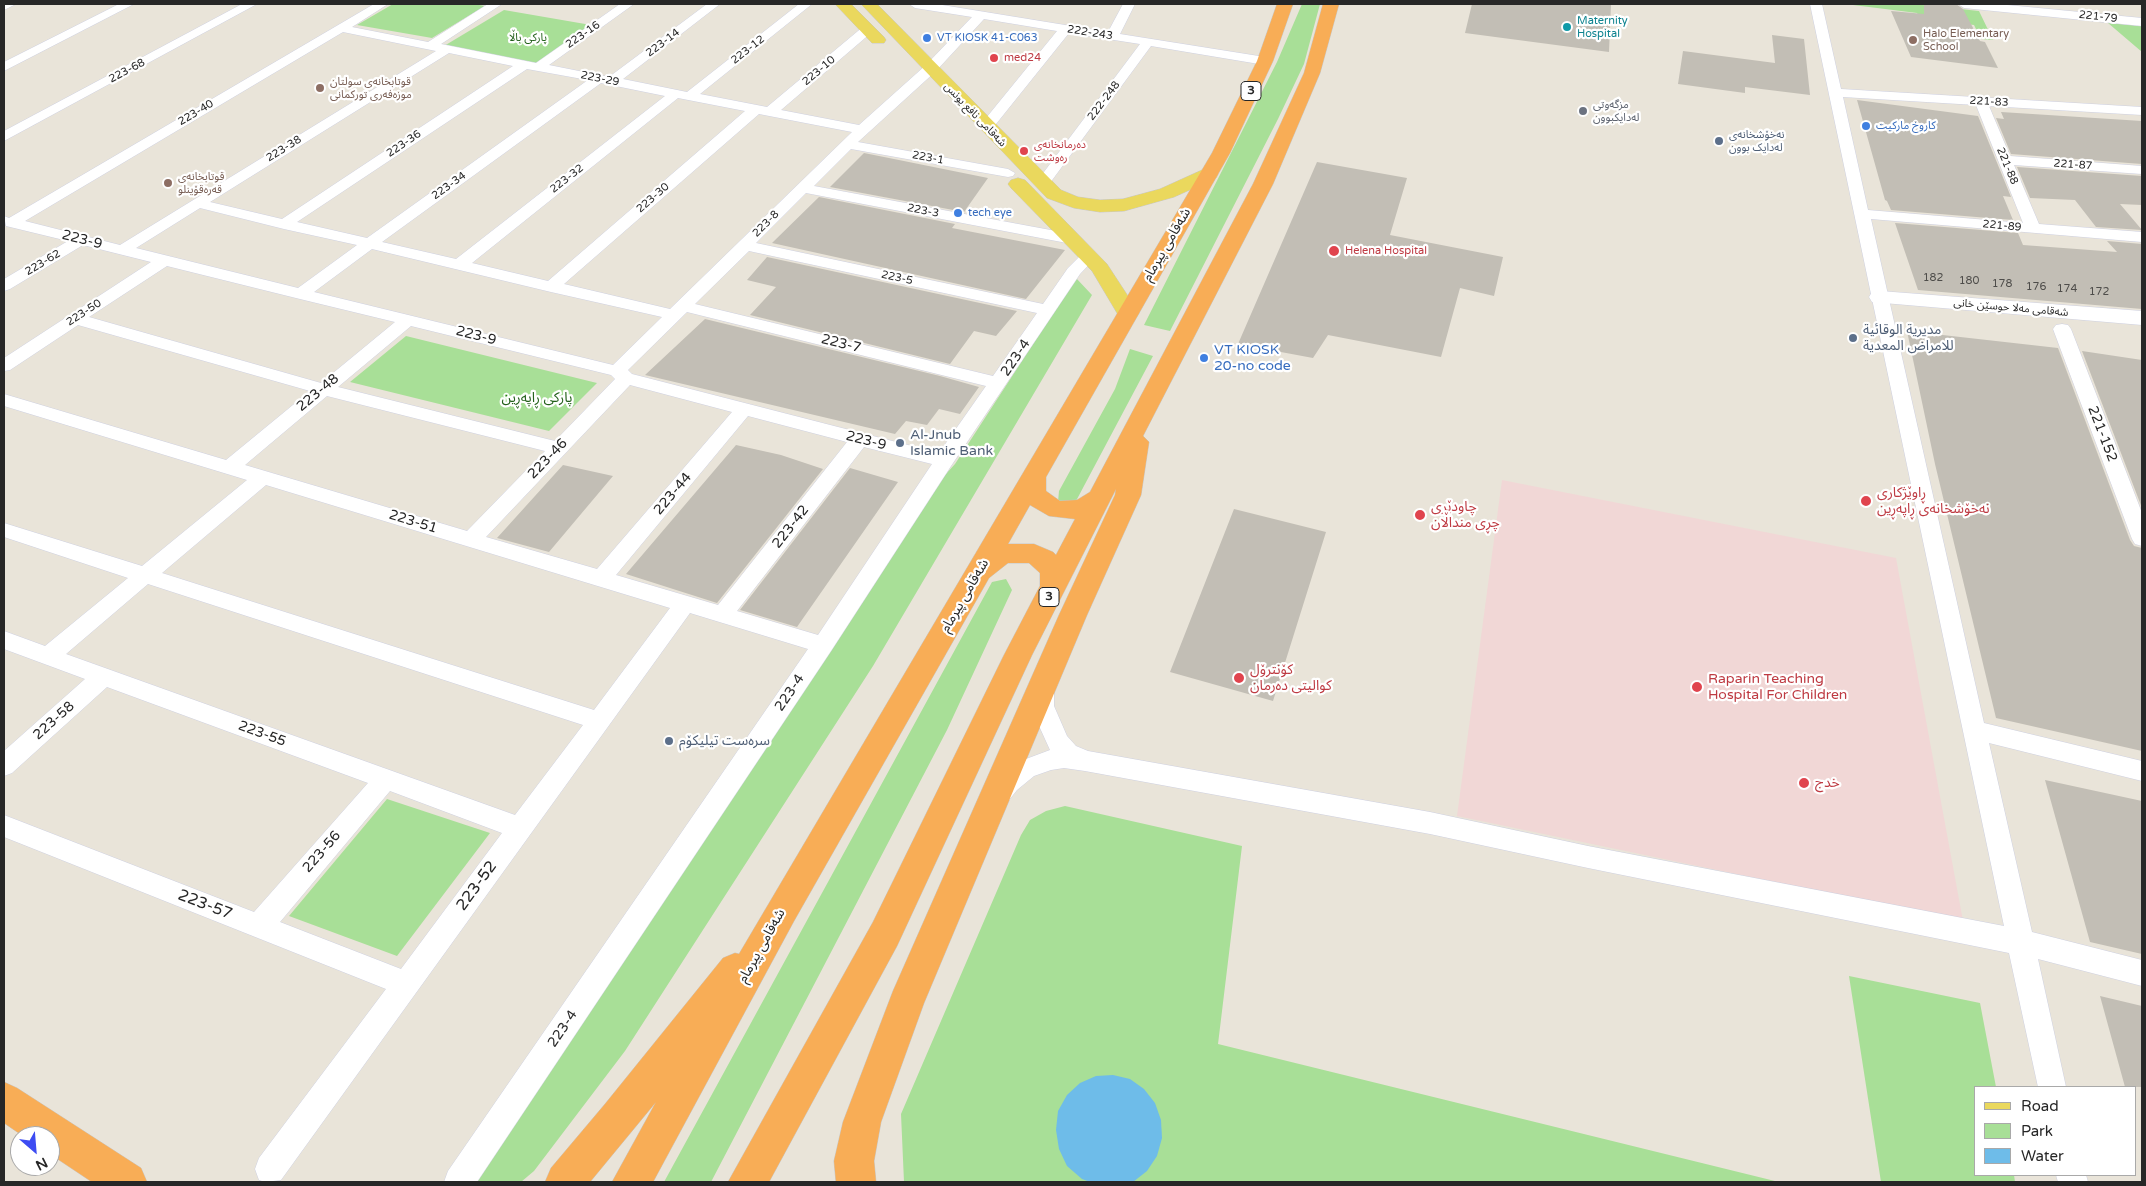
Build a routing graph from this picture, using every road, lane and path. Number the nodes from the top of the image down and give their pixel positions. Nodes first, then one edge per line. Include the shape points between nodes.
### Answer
1 (10, 4) edge
2 (128, 4) edge
3 (251, 4) edge
4 (382, 4) edge
5 (496, 4) edge
6 (628, 4) edge
7 (714, 4) edge
8 (806, 4) edge
9 (842, 4) edge
10 (868, 4) edge
11 (915, 4) edge
12 (1129, 4) edge
13 (1285, 4) edge
14 (1331, 4) edge
15 (1816, 4) edge
16 (1964, 4) edge
17 (4, 6) edge
18 (981, 15) junction
19 (2142, 22) edge
20 (339, 28) junction
21 (1065, 28) junction
22 (868, 30) junction
23 (1112, 36) junction
24 (1148, 42) junction
25 (430, 46) junction
26 (447, 49) junction
27 (1265, 61) junction
28 (532, 66) junction
29 (4, 67) edge
30 (912, 68) junction
31 (605, 80) junction
32 (1836, 92) junction
33 (674, 94) junction
34 (932, 95) dead end
35 (689, 97) junction
36 (1981, 102) junction
37 (763, 111) junction
38 (2142, 111) edge
39 (4, 124) edge
40 (987, 126) junction
41 (21, 128) junction
42 (862, 130) junction
43 (4, 137) edge
44 (848, 144) junction
45 (987, 151) dead end
46 (2004, 160) junction
47 (2142, 170) edge
48 (1008, 173) junction
49 (1209, 174) junction
50 (1042, 184) junction
51 (803, 188) junction
52 (196, 204) junction
53 (1862, 214) junction
54 (284, 224) junction
55 (9, 225) edge
56 (2033, 229) junction
57 (2142, 237) edge
58 (1072, 239) junction
59 (81, 240) junction
60 (367, 244) junction
61 (745, 245) junction
62 (122, 250) junction
63 (1090, 256) junction
64 (165, 260) junction
65 (459, 265) junction
66 (4, 286) edge
67 (551, 287) junction
68 (300, 294) junction
69 (1882, 305) junction
70 (1048, 310) junction
71 (678, 311) junction
72 (1128, 313) junction
73 (2142, 318) edge
74 (76, 319) junction
75 (408, 320) junction
76 (2062, 329) junction
77 (2142, 336) edge
78 (4, 366) edge
79 (621, 375) junction
80 (999, 383) junction
81 (323, 388) junction
82 (4, 400) edge
83 (744, 409) junction
84 (1142, 412) junction
85 (860, 439) junction
86 (558, 448) junction
87 (944, 461) junction
88 (230, 467) junction
89 (263, 477) junction
90 (1034, 478) junction
91 (1100, 497) junction
92 (4, 530) edge
93 (2142, 539) edge
94 (471, 540) junction
95 (980, 570) junction
96 (145, 575) junction
97 (601, 578) junction
98 (1052, 592) junction
99 (685, 604) junction
100 (722, 615) junction
101 (4, 640) edge
102 (823, 645) junction
103 (48, 656) junction
104 (104, 676) junction
105 (1043, 685) junction
106 (599, 721) junction
107 (1974, 730) junction
108 (1086, 761) junction
109 (4, 766) edge
110 (2142, 771) edge
111 (386, 779) junction
112 (995, 799) junction
113 (4, 826) edge
114 (520, 828) junction
115 (782, 910) junction
116 (259, 926) junction
117 (2020, 942) junction
118 (2142, 972) edge
119 (406, 984) junction
120 (2052, 1086) edge
121 (4, 1101) edge
122 (270, 1169) dead end
123 (127, 1182) edge
124 (459, 1182) edge
125 (565, 1182) edge
126 (632, 1182) edge
127 (748, 1182) edge
128 (856, 1182) edge

1 - 17 street
2 - 29 street
3 - 41 street, 223-68
4 - 20 street, 223-40
5 - 25 street
6 - 28 street, 223-16
7 - 31 street, 223-14
8 - 35 street, 223-12
9 - 22 main road, شەقامی نافع یونس
10 - 30 main road, شەقامی نافع یونس
11 - 18 street, 222-243
12 - 23 street
13 - 27 highway, شەقامی پیرمام / 3
14 - 84 highway, 3 via 1312,73 1263,184
15 - 32 street
16 - 19 street, 221-79
18 - 21 street, 222-243
18 - 30 street, 223-8
20 - 25 street, 223-29
20 - 55 street, 223-40
21 - 23 street, 222-243
21 - 40 street
22 - 30 main road, شەقامی نافع یونس
22 - 37 street, 223-10
23 - 24 street, 222-243
24 - 27 street, 222-243
24 - 50 street, 222-248
25 - 26 street, 223-29
26 - 28 street, 223-29
26 - 52 street, 223-38
27 - 49 highway, شەقامی پیرمام / 3
28 - 31 street, 223-29
28 - 54 street, 223-36
30 - 34 main road, شەقامی نافع یونس
30 - 40 main road, شەقامی نافع یونس
30 - 42 street, 223-8
31 - 33 street, 223-29
31 - 60 street, 223-34
32 - 36 street, 221-83
32 - 53 street
33 - 35 street, 223-29
33 - 65 street, 223-32
35 - 37 street, 223-29
36 - 38 street, 221-83
36 - 46 street, 221-88
37 - 42 street, 223-29
37 - 67 street, 223-30
39 - 41 street
40 - 50 main road, شەقامی نافع یونس
41 - 43 street, 223-68
42 - 44 street, 223-8
44 - 48 street, 223-1
44 - 51 street, 223-8
45 - 48 main road, شەقامی نافع یونس
46 - 47 street, 221-87
46 - 56 street, 221-88
48 - 58 main road, شەقامی نافع یونس
49 - 50 main road, شەقامی نافع یونس via 1167,193 1124,205 1074,202 1054,194
49 - 72 highway, شەقامی پیرمام / 3
51 - 58 street, 223-3
51 - 61 street, 223-8
52 - 54 street, 223-7
52 - 62 street, 223-38
53 - 56 street, 221-89
53 - 69 street
54 - 60 street, 223-7
55 - 59 street, 223-9
56 - 57 street, 221-89
58 - 63 main road, شەقامی نافع یونس
59 - 62 street, 223-9
59 - 66 street, 223-62
60 - 65 street, 223-7
60 - 68 street, 223-34
61 - 70 street, 223-5
61 - 71 street, 223-8
62 - 64 street, 223-9
63 - 70 street, 223-4 via 1074,271
63 - 72 main road, شەقامی نافع یونس via 1110,280
64 - 68 street, 223-9
64 - 74 street, 223-50
65 - 67 street, 223-7
67 - 71 street, 223-7
68 - 75 street, 223-9
69 - 73 street, شەقامی مەلا حوسێن خانی
69 - 76 street, شەقامی مەلا حوسێن خانی
69 - 107 street
70 - 80 street, 223-4
71 - 79 street, 223-8
71 - 80 street, 223-7
72 - 90 highway, شەقامی پیرمام / 3
74 - 78 street, 223-50
74 - 81 street
75 - 79 street, 223-9
75 - 81 street, 223-48
76 - 77 street, شەقامی مەلا حوسێن خانی
76 - 93 street, 221-152
79 - 83 street, 223-9
79 - 86 street, 223-46
80 - 87 street, 223-4
81 - 86 street
81 - 88 street, 223-48
82 - 88 street, 223-51
83 - 85 street, 223-9
83 - 97 street, 223-44
84 - 91 highway, 3
84 - 105 highway via 1128,495
85 - 87 street, 223-9
85 - 100 street, 223-42
86 - 94 street, 223-46
87 - 102 street, 223-4
88 - 89 street, 223-51
89 - 94 street, 223-51
89 - 96 street
90 - 91 highway via 1033,490 1037,497 1043,504 1058,510 1086,507
90 - 95 highway, شەقامی پیرمام / 3
91 - 98 highway, 3
92 - 96 street
94 - 97 street, 223-51
95 - 98 highway via 994,558 1005,554 1034,554 1044,559 1053,570
95 - 115 highway, شەقامی پیرمام / 3
96 - 103 street
96 - 106 street
97 - 99 street, 223-51
98 - 127 highway, 3 via 1018,655 885,934
99 - 100 street, 223-51
99 - 106 street, 223-52
100 - 102 street, 223-51
101 - 103 street, 223-55
102 - 124 street, 223-4
103 - 104 street, 223-55
104 - 109 street, 223-58
104 - 111 street, 223-55
105 - 108 street via 1042,706 1058,742 1068,753
105 - 112 highway
106 - 114 street, 223-52
107 - 110 street
107 - 117 street
108 - 112 street via 1050,760 1026,770 1008,783
108 - 117 street via 1430,823
111 - 114 street, 223-55
111 - 116 street, 223-56
112 - 128 highway via 906,1003 862,1122 854,1160
113 - 116 street, 223-57
114 - 119 street, 223-52
115 - 125 highway
115 - 126 highway, شەقامی پیرمام / 3
116 - 119 street, 223-57
117 - 118 street
117 - 120 street
119 - 122 street, 223-52
121 - 123 highway

